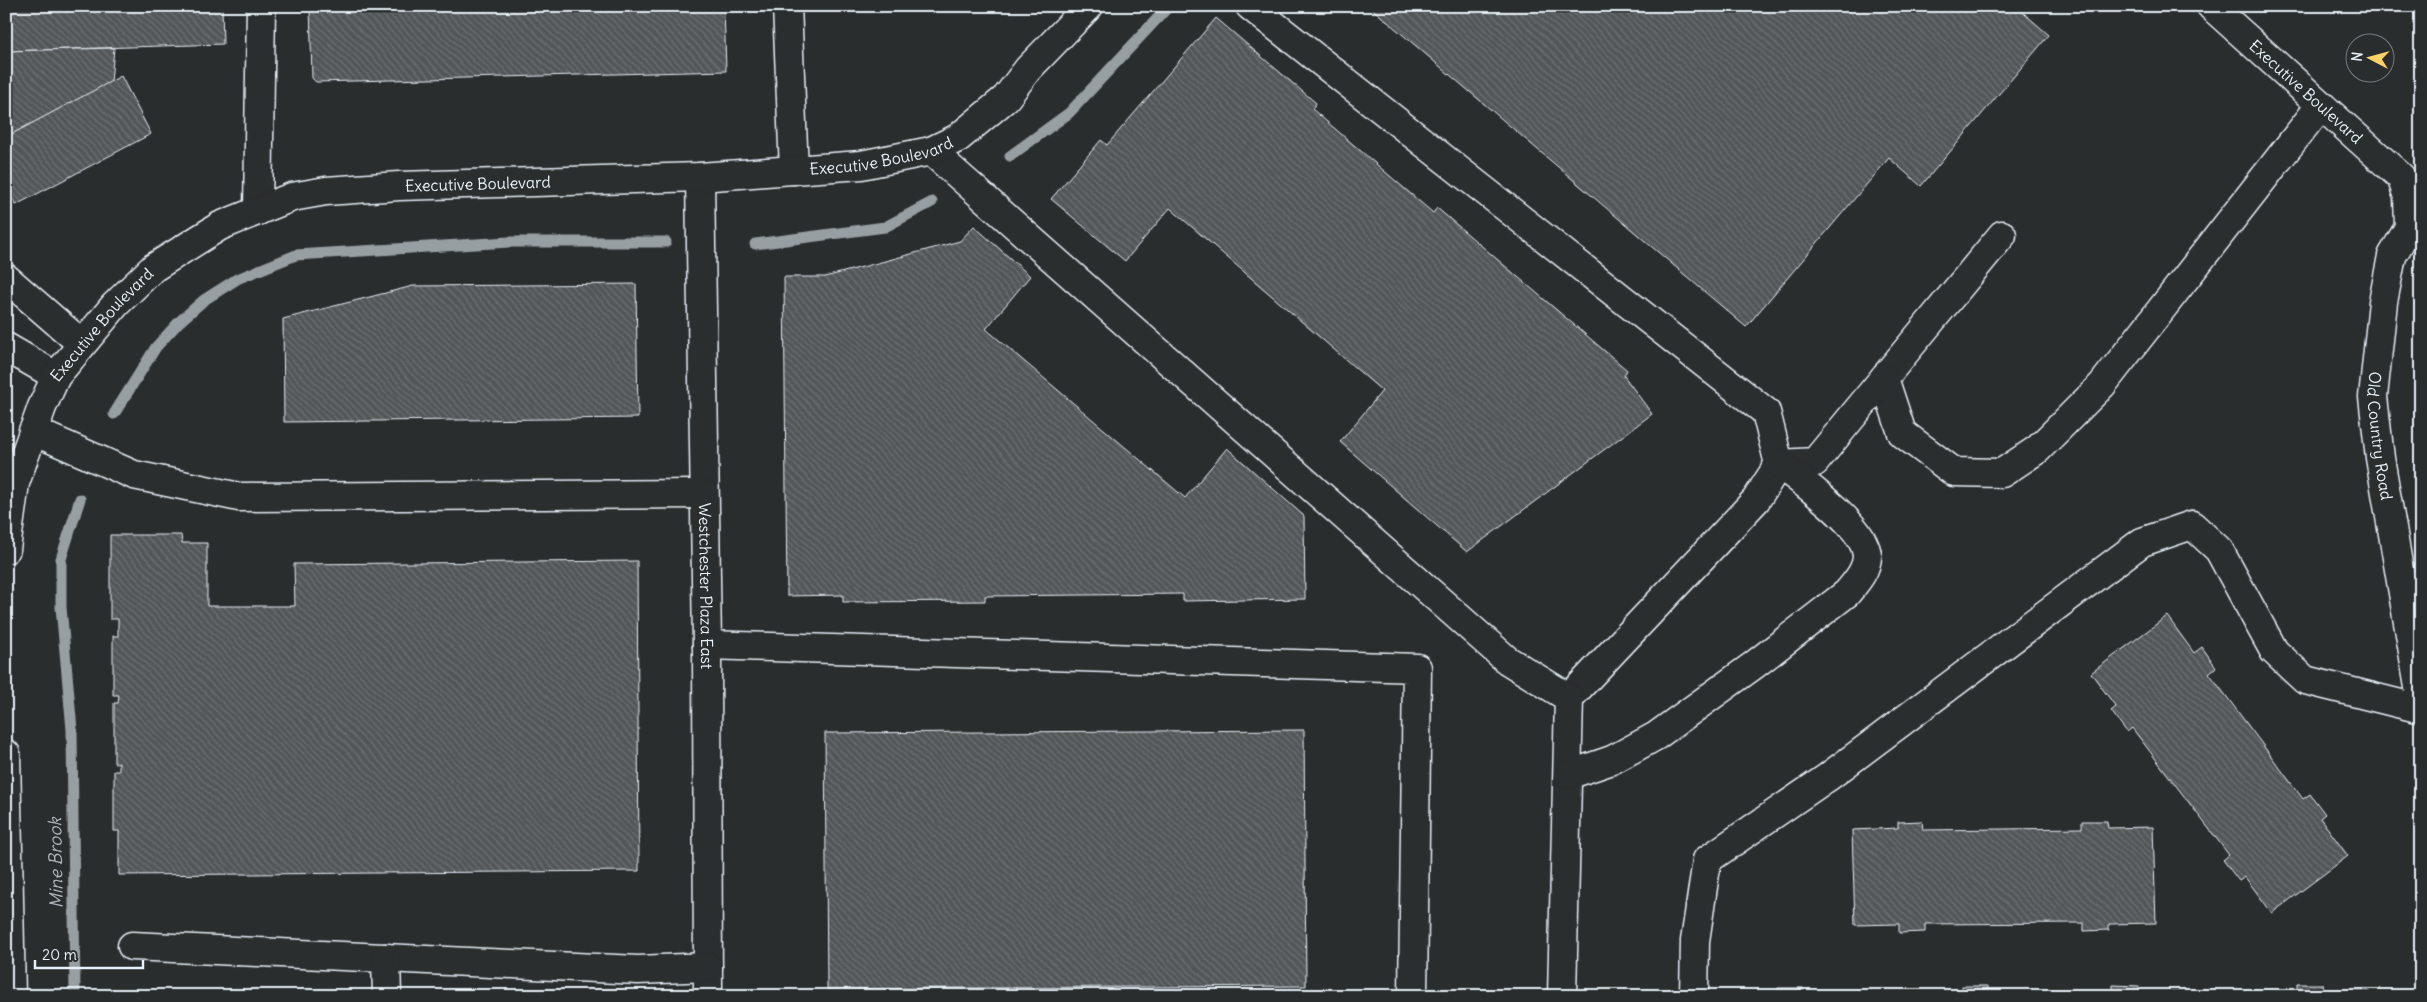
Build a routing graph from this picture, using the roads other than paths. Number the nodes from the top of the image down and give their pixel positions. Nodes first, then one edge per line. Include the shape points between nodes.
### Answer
1 (261, 6) edge
2 (787, 6) edge
3 (1089, 6) edge
4 (1250, 6) edge
5 (2210, 6) edge
6 (2321, 105) junction
7 (932, 151) junction
8 (794, 170) junction
9 (700, 177) junction
10 (2401, 178) joint
11 (258, 211) junction
12 (2002, 235) dead end
13 (6, 278) edge
14 (82, 344) junction
15 (6, 347) edge
16 (56, 376) junction
17 (1884, 378) junction
18 (33, 431) junction
19 (1779, 464) junction
20 (704, 494) junction
21 (6, 550) edge
22 (707, 645) junction
23 (1569, 698) junction
24 (2421, 699) edge
25 (2421, 709) edge
26 (6, 754) edge
27 (1568, 775) junction
28 (132, 946) dead end
29 (386, 958) junction
30 (708, 967) junction
31 (11, 996) edge
32 (387, 996) edge
33 (708, 996) edge
34 (1413, 996) edge
35 (1562, 996) edge
36 (1694, 996) edge

1 - 11 street
2 - 8 street
3 - 7 street, Executive Boulevard via 1028,69 1006,98 958,138
4 - 19 street via 1766,412
5 - 6 street, Executive Boulevard
6 - 10 street, Executive Boulevard
6 - 17 street via 2102,385 2038,449 2002,473 1954,472 1902,433
7 - 8 street, Executive Boulevard via 860,166
7 - 23 street via 1507,660
8 - 9 street, Executive Boulevard
9 - 11 street, Executive Boulevard via 326,191 292,197
9 - 20 street, Westchester Plaza East
10 - 24 street, Old Country Road via 2408,197 2409,227 2392,256 2383,302 2373,397 2380,458
11 - 14 street, Executive Boulevard via 220,226 153,268 115,305
12 - 17 street
13 - 14 street
14 - 16 street, Executive Boulevard
15 - 16 street
16 - 18 street, Executive Boulevard
17 - 19 street via 1816,462
18 - 20 street via 134,475 239,497
18 - 21 street, Executive Boulevard via 15,483
19 - 23 street via 1756,500
19 - 27 street via 1834,507 1852,526 1867,554 1859,579 1832,605 1656,736 1612,760
20 - 22 street, Westchester Plaza East
22 - 30 street, Westchester Plaza East
22 - 34 street via 1417,668
23 - 27 street
25 - 36 street via 2305,680 2274,650 2219,550 2192,525 2142,542 1828,777 1707,860 1694,941
26 - 31 street
27 - 35 street
28 - 29 street
29 - 30 street via 638,970
29 - 32 street
30 - 33 street, Westchester Plaza East

